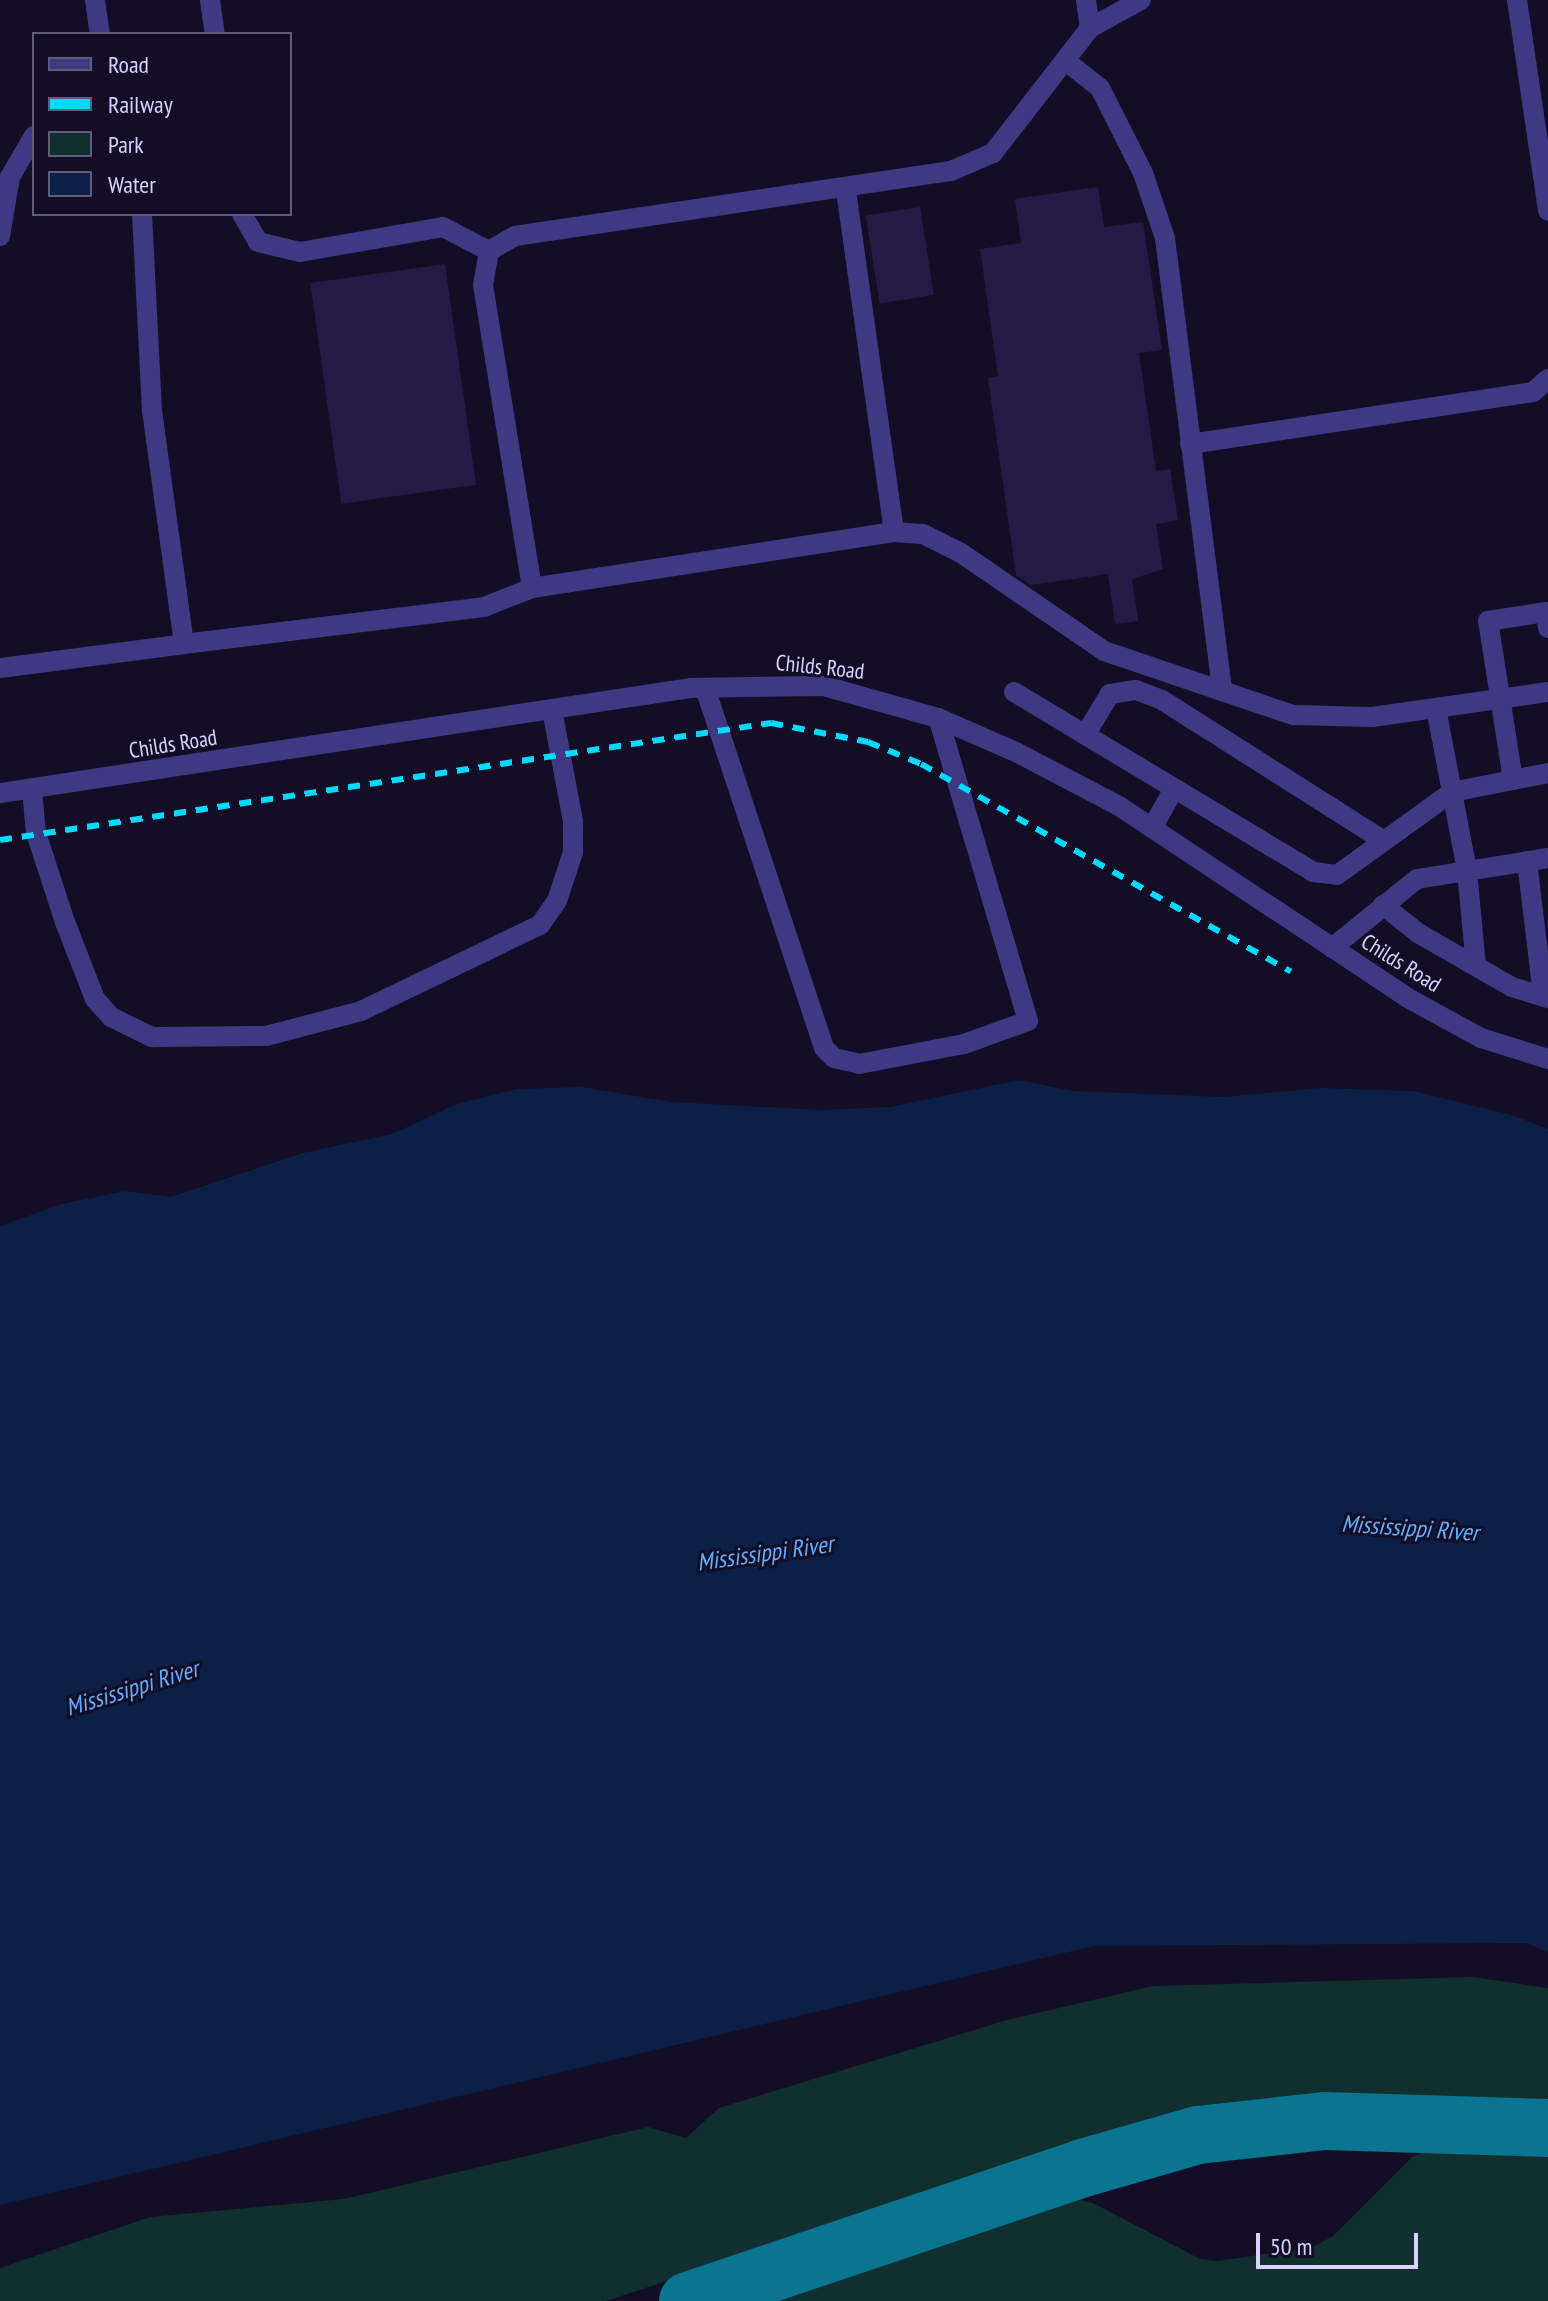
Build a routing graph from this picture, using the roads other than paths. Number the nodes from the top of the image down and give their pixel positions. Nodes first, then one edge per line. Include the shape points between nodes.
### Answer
1 (95, 0) edge
2 (210, 0) edge
3 (1086, 0) edge
4 (1141, 0) edge
5 (1517, 0) edge
6 (1090, 28) junction
7 (100, 32) edge
8 (215, 32) edge
9 (1066, 61) junction
10 (32, 139) edge
11 (846, 189) junction
12 (1548, 211) edge
13 (142, 216) edge
14 (243, 216) edge
15 (0, 236) edge
16 (489, 251) junction
17 (1548, 379) edge
18 (1190, 444) junction
19 (894, 532) junction
20 (532, 588) junction
21 (1548, 628) edge
22 (184, 644) junction
23 (0, 668) edge
24 (705, 688) junction
25 (1222, 691) junction
26 (1014, 692) dead end
27 (1548, 692) edge
28 (1502, 698) junction
29 (1436, 708) junction
30 (552, 710) junction
31 (938, 718) junction
32 (1085, 735) junction
33 (1548, 773) edge
34 (1513, 780) junction
35 (1174, 789) junction
36 (32, 790) junction
37 (1452, 792) junction
38 (0, 793) edge
39 (1152, 828) junction
40 (1384, 841) junction
41 (1538, 860) edge
42 (1467, 871) junction
43 (1383, 905) junction
44 (1332, 948) junction
45 (1476, 966) junction
46 (1545, 997) edge
47 (1548, 1059) edge

1 - 7 street
2 - 8 street
3 - 6 street
4 - 6 street
5 - 12 street
6 - 9 street
9 - 11 street via 993,153 951,171
9 - 18 street via 1100,88 1143,173 1165,238
10 - 15 street via 10,177
11 - 16 street via 515,236
11 - 19 street
13 - 22 street via 152,411
14 - 16 street via 258,242 300,252 443,227
16 - 20 street via 483,285
17 - 18 street via 1533,392
18 - 25 street
19 - 20 street
19 - 25 street via 923,534 961,553 1104,651
20 - 22 street via 484,607
21 - 28 street via 1546,612 1488,621
22 - 23 street
24 - 30 street, Childs Road
24 - 31 street, Childs Road via 824,686
24 - 31 street via 824,1048 834,1058 859,1064 964,1044 1028,1021
25 - 29 street via 1293,715 1372,717
26 - 32 street
27 - 28 street
28 - 29 street
28 - 34 street
29 - 37 street
30 - 36 street, Childs Road
30 - 36 street via 573,821 573,852 557,901 540,925 361,1011 266,1036 152,1037 111,1017 95,999 69,934 36,833
31 - 39 street, Childs Road via 1119,806
32 - 35 street
32 - 40 street via 1110,694 1136,690 1162,700
33 - 34 street
34 - 37 street
35 - 39 street
35 - 40 street via 1313,872 1337,875
36 - 38 street, Childs Road
37 - 40 street
37 - 42 street
39 - 44 street, Childs Road
41 - 42 street
41 - 46 street
42 - 43 street via 1417,879
42 - 45 street
43 - 44 street
43 - 45 street via 1418,933
44 - 47 street, Childs Road via 1481,1038
45 - 46 street

